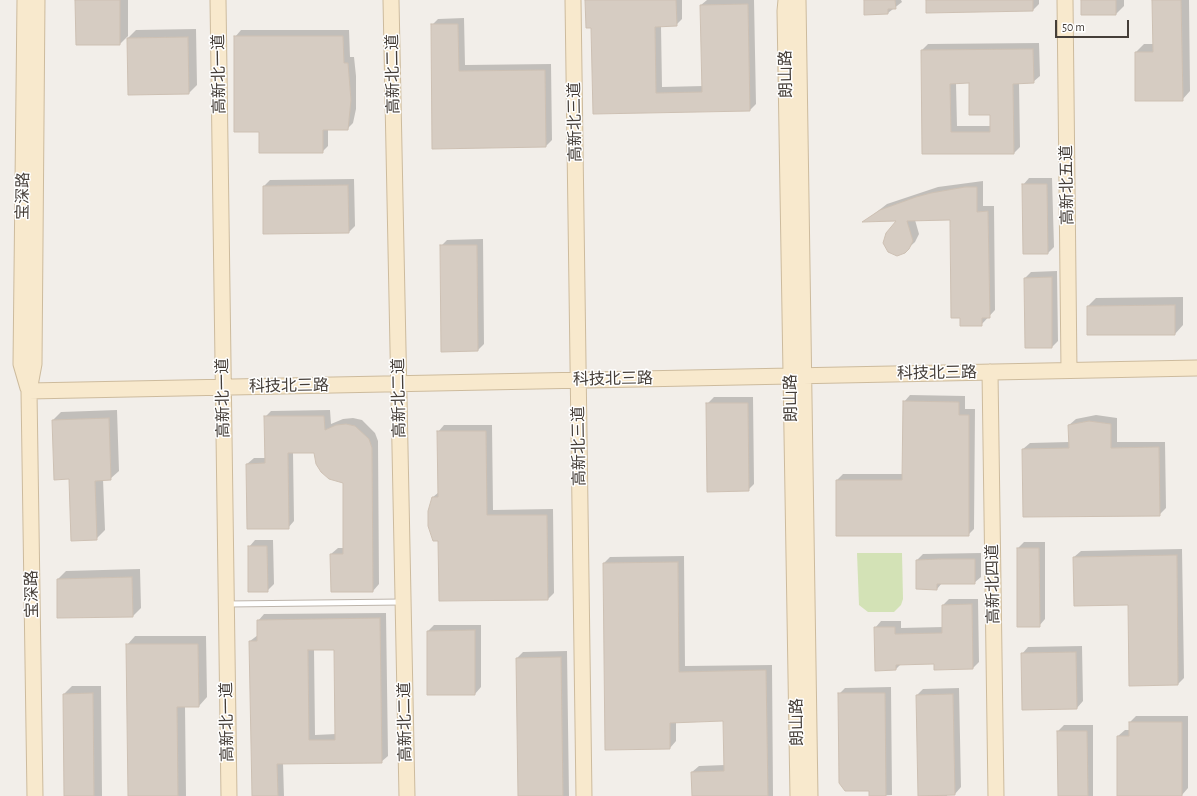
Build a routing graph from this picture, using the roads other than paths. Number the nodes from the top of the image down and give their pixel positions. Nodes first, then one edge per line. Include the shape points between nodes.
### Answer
1 (26, 0) edge
2 (37, 0) edge
3 (218, 0) edge
4 (392, 0) edge
5 (573, 0) edge
6 (786, 0) edge
7 (798, 0) edge
8 (1064, 0) edge
9 (1197, 368) edge
10 (1068, 370) junction
11 (990, 372) junction
12 (797, 376) junction
13 (578, 380) junction
14 (399, 384) junction
15 (223, 387) junction
16 (29, 391) junction
17 (403, 602) junction
18 (226, 604) junction
19 (35, 796) edge
20 (228, 796) edge
21 (407, 796) edge
22 (584, 796) edge
23 (798, 796) edge
24 (810, 796) edge
25 (996, 796) edge

1 - 16 street, 宝深路 via 21,364
2 - 16 street, 宝深路 via 34,364
3 - 15 street, 高新北一道
4 - 14 street, 高新北二道
5 - 13 street, 高新北三道
6 - 12 street, 朗山路
7 - 12 street, 朗山路
8 - 10 street, 高新北五道
9 - 10 street, 科技北三路
10 - 11 street, 科技北三路
11 - 12 street, 科技北三路
11 - 25 street, 高新北四道
12 - 13 street, 科技北三路
12 - 23 street, 朗山路
12 - 24 street, 朗山路
13 - 14 street, 科技北三路
13 - 22 street, 高新北三道
14 - 15 street, 科技北三路
14 - 17 street, 高新北二道
15 - 16 street, 科技北三路
15 - 18 street, 高新北一道
16 - 19 street, 宝深路
17 - 18 lane
17 - 21 street, 高新北二道
18 - 20 street, 高新北一道

